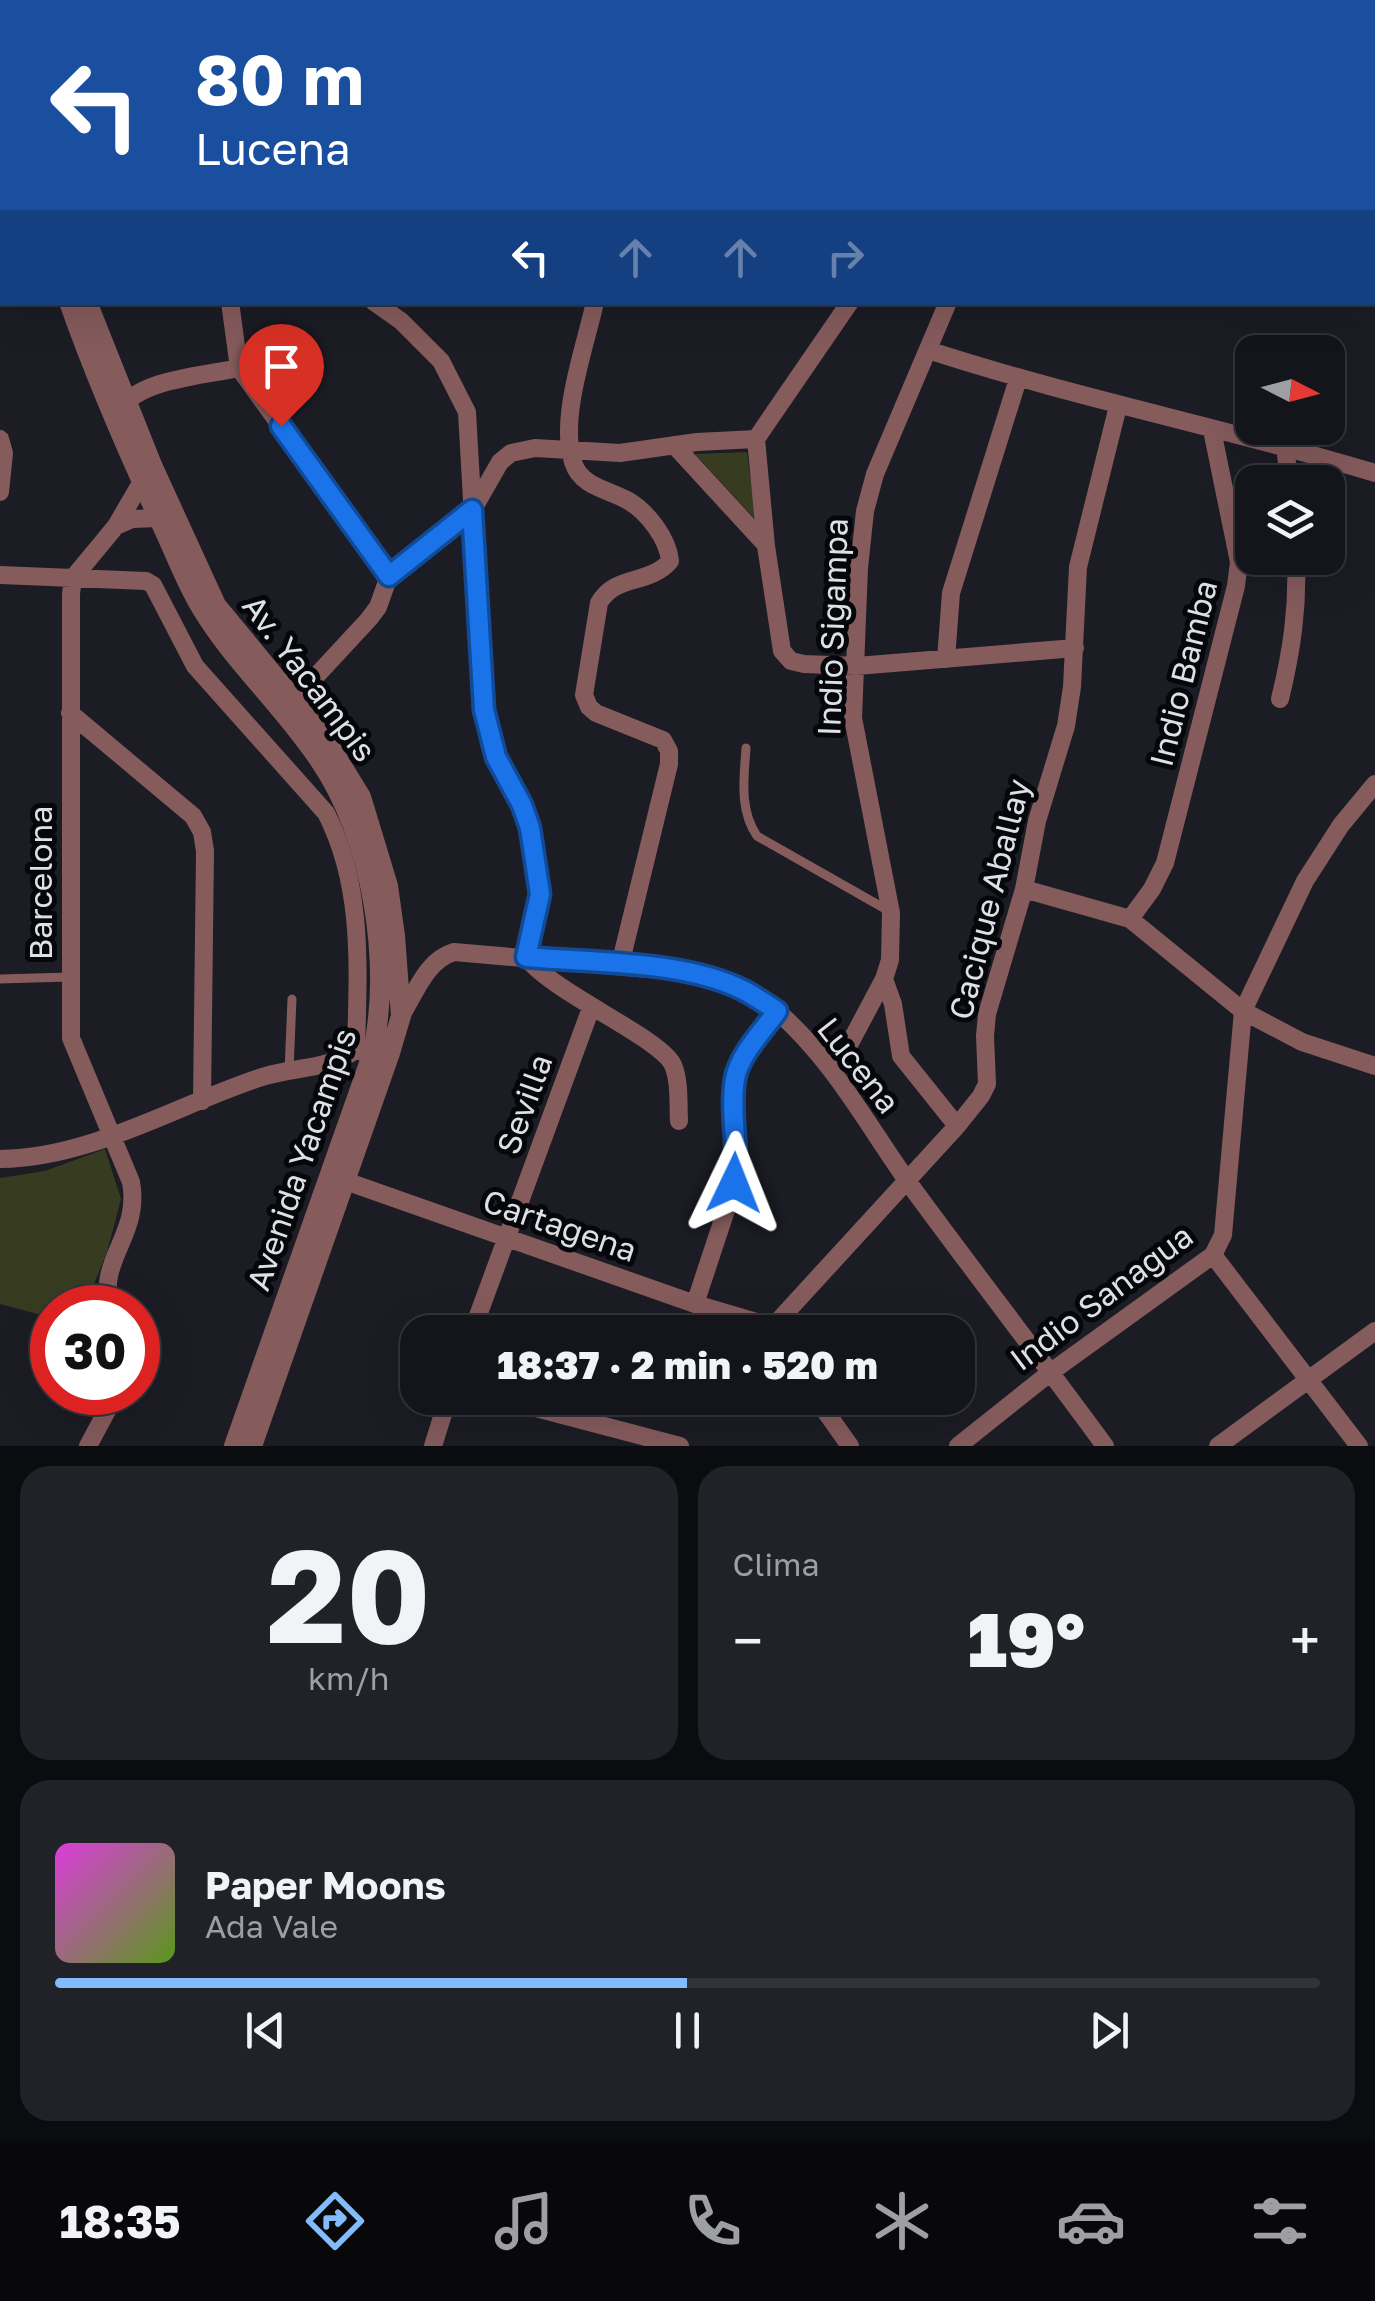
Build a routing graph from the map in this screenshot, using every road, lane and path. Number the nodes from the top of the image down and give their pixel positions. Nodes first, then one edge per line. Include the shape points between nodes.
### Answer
1 (73, 305) edge
2 (230, 305) edge
3 (378, 305) edge
4 (594, 305) edge
5 (848, 305) edge
6 (947, 305) edge
7 (928, 350) junction
8 (239, 368) junction
9 (1018, 379) junction
10 (126, 400) junction
11 (1118, 406) junction
12 (117, 421) junction
13 (1212, 430) junction
14 (1235, 435) edge
15 (0, 439) edge
16 (756, 440) junction
17 (674, 445) junction
18 (1284, 445) joint
19 (571, 450) junction
20 (1286, 465) edge
21 (146, 473) junction
22 (1375, 473) edge
23 (0, 492) edge
24 (472, 510) junction
25 (159, 518) junction
26 (116, 526) junction
27 (766, 546) junction
28 (0, 575) edge
29 (1297, 575) edge
30 (389, 576) junction
31 (73, 578) junction
32 (1075, 648) junction
33 (946, 659) junction
34 (856, 666) junction
35 (1280, 698) dead end
36 (293, 701) junction
37 (70, 713) junction
38 (746, 748) dead end
39 (1375, 784) edge
40 (1024, 889) junction
41 (891, 913) junction
42 (1130, 919) junction
43 (526, 957) junction
44 (620, 965) junction
45 (70, 977) junction
46 (884, 978) junction
47 (0, 979) edge
48 (292, 999) dead end
49 (591, 1008) junction
50 (777, 1011) junction
51 (1243, 1011) junction
52 (401, 1016) junction
53 (364, 1052) junction
54 (1375, 1066) edge
55 (289, 1071) junction
56 (834, 1072) junction
57 (202, 1101) junction
58 (679, 1120) dead end
59 (956, 1126) junction
60 (110, 1136) junction
61 (0, 1158) edge
62 (338, 1179) junction
63 (907, 1180) junction
64 (506, 1238) junction
65 (1213, 1255) junction
66 (107, 1285) edge
67 (695, 1304) junction
68 (478, 1315) edge
69 (732, 1315) edge
70 (784, 1315) edge
71 (1375, 1331) edge
72 (1051, 1372) junction
73 (1308, 1381) junction
74 (105, 1415) edge
75 (443, 1415) edge
76 (561, 1415) edge
77 (828, 1415) edge
78 (672, 1445) edge
79 (88, 1446) edge
80 (234, 1446) edge
81 (252, 1446) edge
82 (433, 1446) edge
83 (850, 1446) edge
84 (958, 1446) edge
85 (1105, 1446) edge
86 (1218, 1446) edge
87 (1359, 1446) edge

1 - 10 street, Av. Yacampis
1 - 12 street, Avenida Yacampis
2 - 8 street
3 - 24 street via 421,340 456,386 467,412
4 - 19 street via 571,410
5 - 16 street
6 - 7 street, Indio Sigampa
7 - 9 street
7 - 34 street, Indio Sigampa via 865,511
8 - 10 street via 141,390
8 - 30 street
9 - 11 street
9 - 33 street via 951,593
10 - 12 street
10 - 21 street, Av. Yacampis
11 - 13 street
11 - 32 street, Cacique Aballay via 1078,567
12 - 21 street, Avenida Yacampis
13 - 14 street
13 - 42 street, Indio Bamba via 1239,562 1236,586 1165,863
15 - 23 street
16 - 17 street
16 - 27 street
17 - 19 street
17 - 27 street
18 - 20 street
18 - 22 street
19 - 24 street via 510,453
19 - 44 street via 580,477 629,501 669,547 670,562 660,573 615,584 599,603 584,694 596,713 662,740 669,751
21 - 25 street, Avenida Yacampis
21 - 26 street
21 - 36 street, Av. Yacampis via 216,605
24 - 30 street
24 - 43 street via 484,710 496,757 530,828 540,894
25 - 26 street
25 - 53 street, Avenida Yacampis via 213,626 320,759 340,795 367,878 379,954 379,1024
26 - 31 street
27 - 34 street via 782,651 804,664
28 - 31 street
29 - 35 street via 1294,641
30 - 36 street via 369,619
31 - 37 street, Barcelona
31 - 53 street via 153,585 195,666 326,813 355,905
32 - 33 street
32 - 40 street, Cacique Aballay via 1066,726 1036,821
33 - 34 street
34 - 41 street, Indio Sigampa via 857,748
36 - 52 street, Av. Yacampis via 361,797 388,886
37 - 45 street, Barcelona
37 - 57 street via 193,816 202,832
38 - 41 lane via 744,793 757,836
39 - 51 street, Indio Sanagua via 1305,881
40 - 42 street
40 - 59 street, Cacique Aballay via 988,1014 987,1084
41 - 46 street, Indio Sigampa
42 - 51 street
43 - 44 street, Lucena
43 - 49 street
43 - 52 street, Lucena via 440,956
44 - 50 street, Lucena via 708,978
45 - 47 lane
45 - 60 street, Barcelona via 71,1038
46 - 56 street, Indio Sigampa
46 - 59 street via 900,1056
48 - 55 lane
49 - 58 street via 672,1062
49 - 64 street, Sevilla
50 - 56 street, Lucena
50 - 67 street via 735,1078 738,1162
51 - 54 street via 1302,1042
51 - 65 street, Indio Sanagua via 1223,1235
52 - 62 street, Av. Yacampis
53 - 55 street
53 - 62 street, Avenida Yacampis
55 - 57 street
56 - 63 street, Lucena
57 - 60 street
59 - 63 street, Cacique Aballay
60 - 61 street
60 - 66 street, Barcelona via 135,1203
62 - 64 street, Cartagena
62 - 80 street, Avenida Yacampis
62 - 81 street, Av. Yacampis
63 - 70 street, Cacique Aballay
63 - 72 street, Lucena
64 - 67 street, Cartagena
64 - 68 street, Sevilla
65 - 72 street, Indio Sanagua
65 - 73 street
67 - 69 street, Cartagena
71 - 73 street
72 - 84 street, Indio Sanagua
72 - 85 street, Lucena
73 - 86 street
73 - 87 street
74 - 79 street
75 - 82 street
76 - 78 street
77 - 83 street

